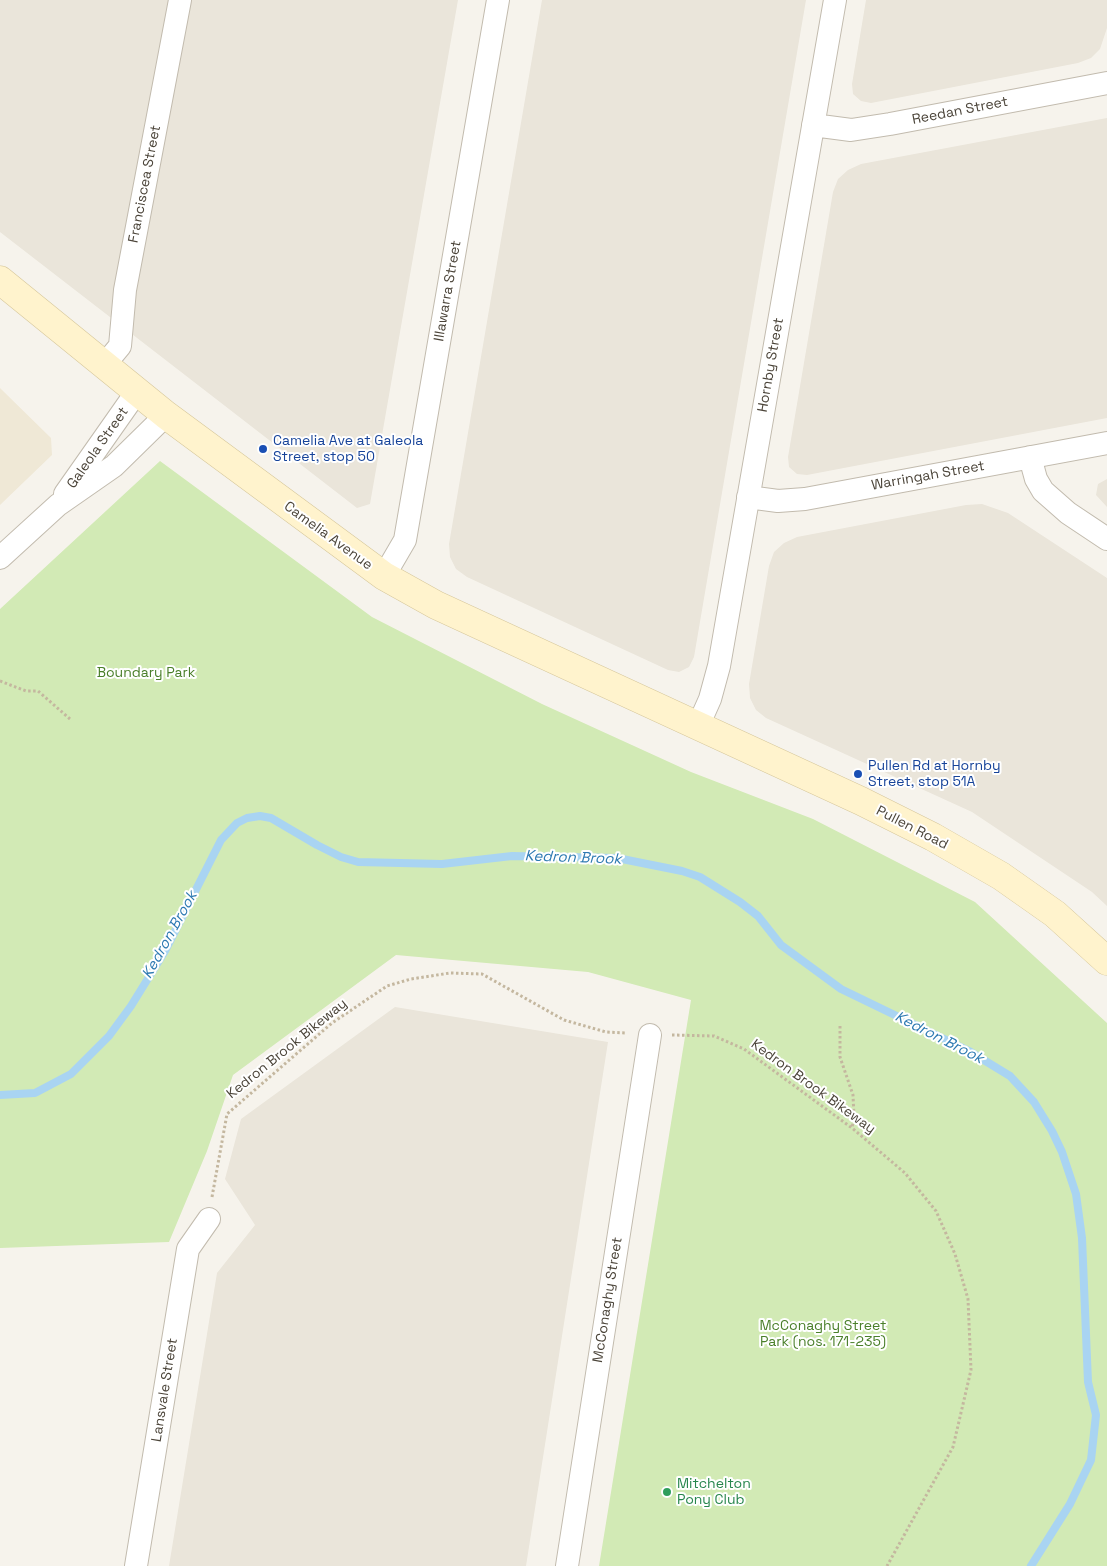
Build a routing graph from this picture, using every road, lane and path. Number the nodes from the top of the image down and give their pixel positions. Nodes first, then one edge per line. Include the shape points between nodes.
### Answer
1 (180, 0) edge
2 (498, 0) edge
3 (835, 0) edge
4 (1107, 83) edge
5 (813, 125) junction
6 (0, 280) edge
7 (105, 364) junction
8 (138, 390) junction
9 (166, 415) junction
10 (1107, 443) edge
11 (1030, 458) junction
12 (748, 497) junction
13 (58, 505) junction
14 (1107, 539) edge
15 (0, 558) edge
16 (384, 576) junction
17 (0, 681) edge
18 (70, 718) dead end
19 (698, 726) junction
20 (1107, 961) edge
21 (840, 1026) dead end
22 (650, 1035) junction
23 (852, 1128) junction
24 (209, 1220) joint
25 (136, 1566) edge
26 (567, 1566) edge
27 (887, 1566) edge

1 - 7 street, Franciscea Street via 126,290 120,346
2 - 16 street, Illawarra Street via 405,540
3 - 5 street, Hornby Street
4 - 5 street, Reedan Street via 851,130
5 - 12 street, Hornby Street
6 - 7 street, Camelia Avenue
7 - 8 street, Camelia Avenue
8 - 9 street, Camelia Avenue
8 - 13 street, Galeola Street
9 - 13 street, Galeola Street via 114,466
9 - 16 street, Camelia Avenue
10 - 11 street, Warringah Street
11 - 12 street, Warringah Street via 805,499 778,501
11 - 14 street via 1043,491 1068,513
12 - 19 street, Hornby Street via 719,666 710,700
13 - 15 street, Galeola Street
16 - 19 street, Camelia Avenue via 428,601
17 - 18 path via 26,691 38,691
19 - 20 street, Pullen Road via 860,801 1001,876 1055,914
21 - 23 path via 840,1057 853,1095
22 - 23 path, Kedron Brook Bikeway via 714,1036 744,1050
22 - 24 path, Kedron Brook Bikeway via 606,1032 564,1020 482,974 450,973 387,986 332,1023 227,1114 215,1169
22 - 26 street, McConaghy Street
23 - 27 path, Kedron Brook Bikeway via 905,1173 936,1211 955,1254 968,1299 971,1370 953,1447
24 - 25 street, Lansvale Street via 188,1248

